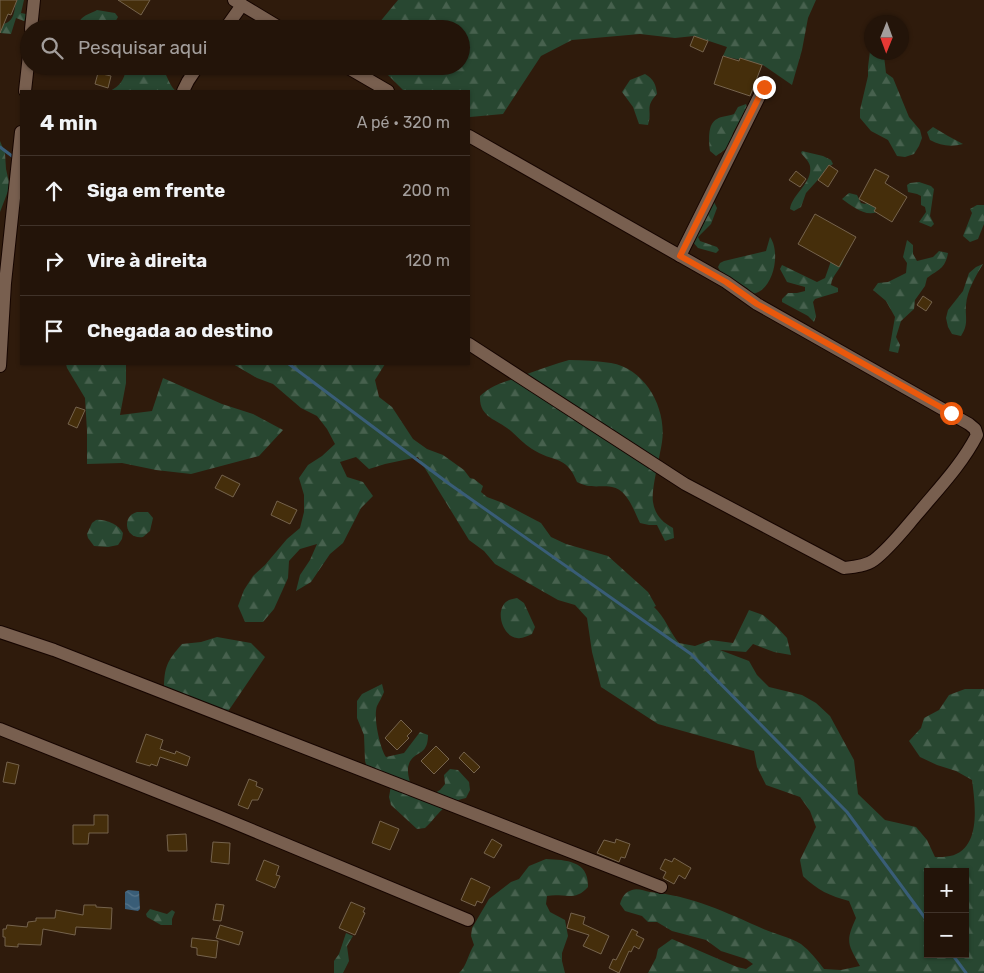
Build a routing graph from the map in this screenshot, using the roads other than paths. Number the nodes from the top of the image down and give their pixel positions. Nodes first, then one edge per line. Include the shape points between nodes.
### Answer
1 (34, 0) edge
2 (238, 2) edge
3 (33, 20) edge
4 (229, 20) edge
5 (267, 20) edge
6 (27, 75) edge
7 (192, 75) edge
8 (360, 75) edge
9 (764, 87) dead end
10 (25, 90) edge
11 (184, 90) edge
12 (386, 90) edge
13 (470, 137) edge
14 (20, 142) edge
15 (680, 256) junction
16 (1, 329) edge
17 (470, 345) edge
18 (0, 366) edge
19 (0, 632) edge
20 (0, 729) edge
21 (660, 887) dead end
22 (468, 920) dead end

1 - 3 street
2 - 4 street
2 - 5 street
6 - 10 street
7 - 11 street
8 - 12 street
9 - 15 street
13 - 15 street
14 - 16 street
15 - 17 street via 757,304 975,428 977,435 953,472 873,561 844,568 777,534 686,484
16 - 18 street
19 - 21 street via 54,650
20 - 22 street

